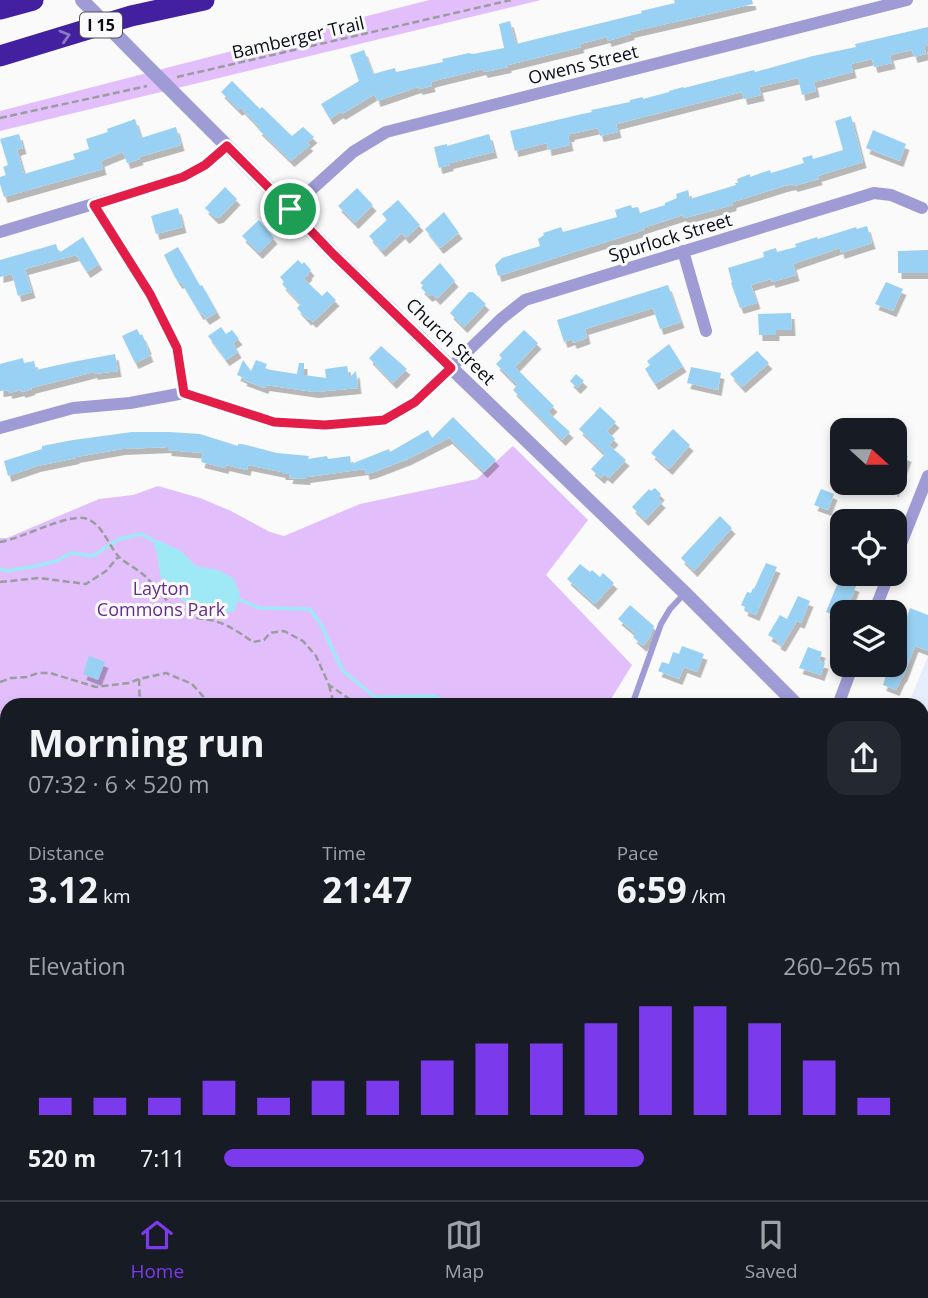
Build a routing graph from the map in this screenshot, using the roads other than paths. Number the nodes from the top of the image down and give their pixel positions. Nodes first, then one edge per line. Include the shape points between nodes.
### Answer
1 (33, 0) edge
2 (82, 0) edge
3 (204, 0) edge
4 (907, 0) edge
5 (0, 9) edge
6 (0, 56) edge
7 (227, 146) junction
8 (94, 205) junction
9 (922, 208) dead end
10 (290, 209) junction
11 (0, 232) edge
12 (683, 251) junction
13 (706, 331) dead end
14 (451, 368) junction
15 (184, 393) junction
16 (0, 428) edge
17 (928, 476) edge
18 (907, 528) edge
19 (685, 593) junction
20 (848, 677) edge
21 (635, 698) edge
22 (790, 698) edge
23 (841, 698) edge

1 - 5 highway
2 - 7 street, Church Street, bridge
6 -> 3 highway, I 15 via 131,16
4 - 10 street, Owens Street via 386,132 353,152
7 - 8 street via 183,177
7 - 10 street, Church Street
8 - 11 street
8 - 15 street via 150,294 177,348
9 - 12 street, Spurlock Street via 874,193
10 - 14 street, Church Street
12 - 13 street
12 - 14 street, Spurlock Street via 526,300
14 - 15 street, Spurlock Street via 415,402 384,420 325,425 274,422
14 - 19 street, Church Street
15 - 16 street via 74,408
17 - 18 street
19 - 21 lane via 662,624
19 - 22 street, Church Street
20 - 23 street

